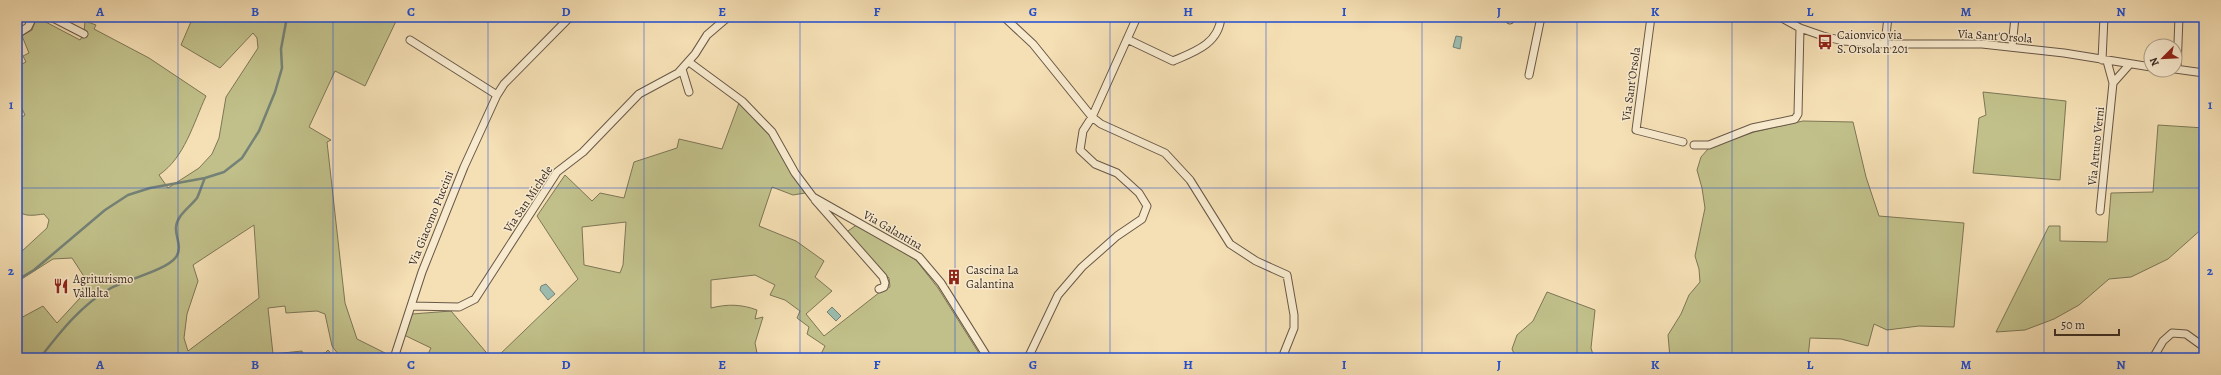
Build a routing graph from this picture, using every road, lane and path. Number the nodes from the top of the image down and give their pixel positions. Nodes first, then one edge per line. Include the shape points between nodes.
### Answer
1 (33, 17) edge
2 (51, 17) edge
3 (570, 17) edge
4 (728, 17) edge
5 (1004, 17) edge
6 (1137, 17) edge
7 (1221, 17) edge
8 (1541, 17) edge
9 (1651, 17) edge
10 (1780, 17) edge
11 (1888, 17) edge
12 (2015, 17) edge
13 (2104, 17) edge
14 (2179, 17) edge
15 (1800, 28) junction
16 (17, 34) edge
17 (84, 34) dead end
18 (2178, 38) edge
19 (1127, 39) junction
20 (410, 40) dead end
21 (1884, 44) junction
22 (2012, 47) junction
23 (2105, 60) junction
24 (689, 62) junction
25 (2129, 65) junction
26 (2143, 66) edge
27 (682, 69) junction
28 (2183, 70) edge
29 (2204, 73) edge
30 (1530, 75) dead end
31 (2113, 83) junction
32 (688, 92) dead end
33 (497, 94) junction
34 (1092, 117) junction
35 (1683, 142) dead end
36 (1694, 145) dead end
37 (812, 197) junction
38 (2100, 211) dead end
39 (879, 289) dead end
40 (411, 306) junction
41 (2204, 347) edge
42 (397, 357) edge
43 (988, 358) edge
44 (1028, 358) edge
45 (1282, 358) edge
46 (2153, 358) edge

1 - 16 street via 28,27
2 - 17 street
3 - 33 street, Via Giacomo Puccini
4 - 24 street, Via San Michele via 707,35
5 - 34 street via 1033,44
6 - 19 street
7 - 19 street via 1213,40 1173,61
8 - 30 street
9 - 35 street, Via Sant'Orsola via 1636,130
10 - 15 street, Via Sant'Orsola
11 - 21 street
12 - 22 street
13 - 23 street
14 - 18 street
15 - 21 street, Via Sant'Orsola via 1843,41
15 - 36 street via 1798,114 1795,119 1752,128 1709,145
19 - 34 street
20 - 33 street
21 - 22 street, Via Sant'Orsola
22 - 23 street, Via Sant'Orsola
23 - 25 street, Via Sant'Orsola
23 - 31 street, Via Arturo Verni
24 - 27 street, Via San Michele
24 - 37 street, Via Galantina via 742,101 772,132
25 - 26 street, Via Sant'Orsola
25 - 31 street
27 - 32 street
27 - 40 street, Via San Michele via 678,74 639,94 583,152 557,172 475,299 459,307
28 - 29 street
31 - 38 street, Via Arturo Verni
33 - 40 street, Via Giacomo Puccini via 466,161
34 - 44 street via 1083,131 1080,150 1095,164 1117,173 1139,193 1147,206 1142,219 1117,236 1082,268 1058,295
34 - 45 street via 1101,124 1165,153 1190,180 1230,244 1256,261 1287,275 1294,322
37 - 39 street, Via Galantina via 883,277 884,287
37 - 43 street, Via Galantina via 919,257 941,284
40 - 42 street, Via Giacomo Puccini
41 - 46 street via 2186,334 2172,332

